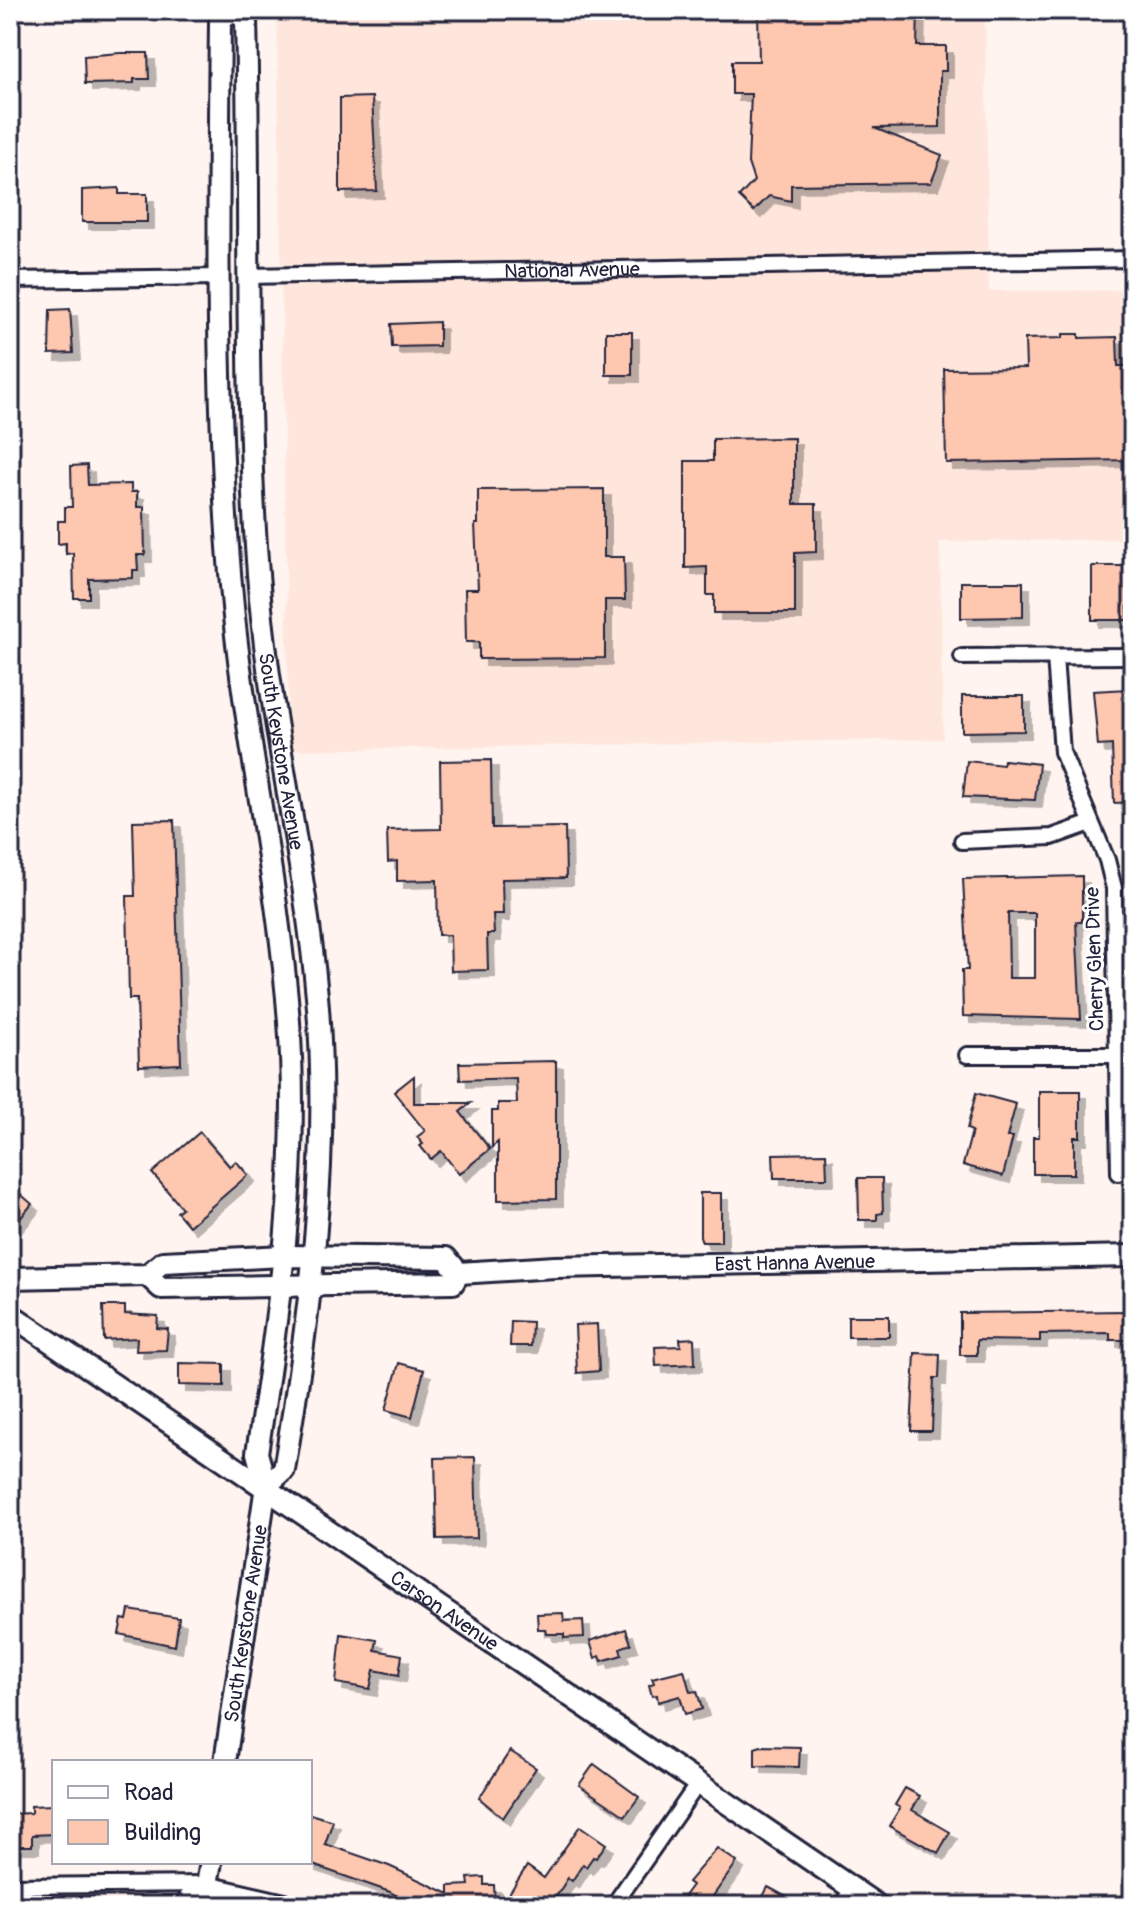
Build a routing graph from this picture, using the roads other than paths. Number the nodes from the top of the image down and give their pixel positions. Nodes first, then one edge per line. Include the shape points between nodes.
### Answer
1 (233, 10) edge
2 (1133, 259) edge
3 (248, 276) junction
4 (220, 277) junction
5 (10, 280) edge
6 (1133, 656) edge
7 (962, 657) dead end
8 (1055, 657) junction
9 (285, 774) junction
10 (257, 779) junction
11 (1091, 823) junction
12 (962, 841) dead end
13 (1116, 997) junction
14 (1133, 997) edge
15 (967, 1055) dead end
16 (1117, 1055) junction
17 (1119, 1173) dead end
18 (283, 1256) junction
19 (1133, 1256) edge
20 (315, 1257) junction
21 (459, 1273) junction
22 (147, 1275) junction
23 (10, 1278) edge
24 (279, 1286) junction
25 (311, 1287) junction
26 (10, 1314) edge
27 (266, 1486) junction
28 (225, 1760) edge
29 (699, 1782) junction
30 (211, 1864) edge
31 (207, 1884) junction
32 (10, 1886) edge
33 (854, 1889) junction
34 (189, 1906) edge
35 (219, 1906) edge
36 (302, 1906) edge
37 (613, 1906) edge
38 (840, 1906) edge
39 (878, 1906) edge

1 - 3 main road, South Keystone Avenue via 246,20
1 - 4 main road, South Keystone Avenue via 220,21
2 - 3 street, National Avenue
3 - 4 main road, National Avenue
3 - 9 main road, South Keystone Avenue via 260,600
4 - 5 street, National Avenue
4 - 10 main road, South Keystone Avenue via 227,537
6 - 8 street
7 - 8 street
8 - 11 street, Cherry Glen Drive via 1060,741
9 - 10 main road
9 - 20 main road, South Keystone Avenue via 317,1002 321,1164
10 - 18 main road, South Keystone Avenue via 291,1047 291,1194
11 - 12 street via 1052,837
11 - 13 street, Cherry Glen Drive via 1113,881
13 - 14 street
13 - 16 street, Cherry Glen Drive
15 - 16 street
16 - 17 street, Cherry Glen Drive
18 - 20 main road, East Hanna Avenue
18 - 22 main road, East Hanna Avenue via 163,1262
18 - 24 main road, South Keystone Avenue
19 - 21 main road, East Hanna Avenue
20 - 21 main road, East Hanna Avenue via 446,1258
20 - 25 main road, South Keystone Avenue
21 - 25 main road, East Hanna Avenue via 453,1283
22 - 23 main road, East Hanna Avenue
22 - 24 main road, East Hanna Avenue via 161,1288
24 - 25 main road, East Hanna Avenue
24 - 27 main road, South Keystone Avenue via 257,1453
25 - 27 main road, South Keystone Avenue via 284,1470
26 - 27 main road, Carson Avenue
27 - 28 main road, South Keystone Avenue
27 - 29 main road, Carson Avenue
29 - 33 main road, Carson Avenue
29 - 37 street
30 - 31 main road
31 - 32 street
31 - 34 main road via 190,1898
31 - 35 main road
31 - 36 street
33 - 38 street
33 - 39 main road, Carson Avenue

